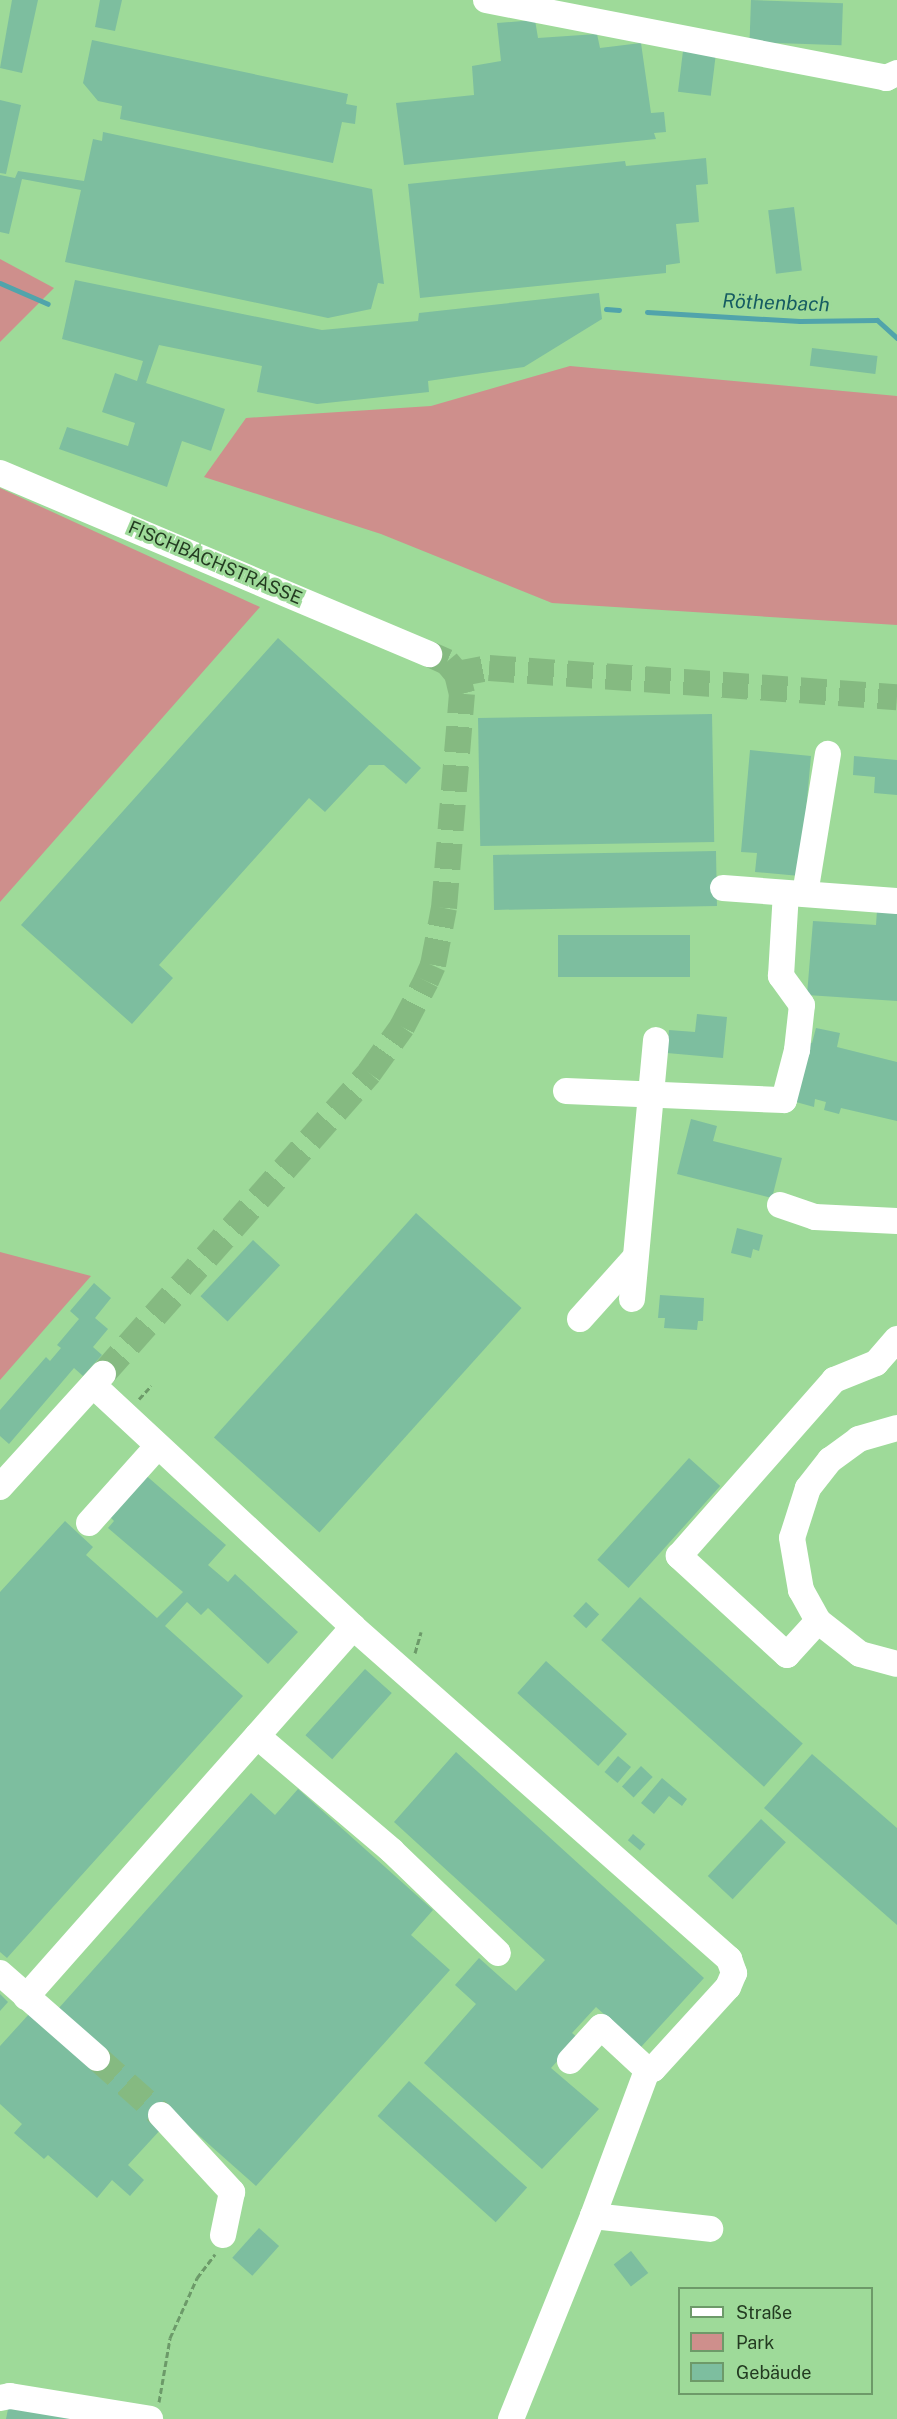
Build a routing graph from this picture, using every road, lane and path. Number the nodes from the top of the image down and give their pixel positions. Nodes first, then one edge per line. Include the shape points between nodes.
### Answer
1 (486, 0) edge
2 (897, 73) edge
3 (0, 473) edge
4 (429, 654) tunnel mouth
5 (828, 754) dead end
6 (723, 888) dead end
7 (795, 894) junction
8 (897, 901) edge
9 (656, 1040) dead end
10 (566, 1091) dead end
11 (651, 1094) junction
12 (780, 1205) dead end
13 (897, 1221) edge
14 (635, 1258) junction
15 (632, 1299) dead end
16 (580, 1319) dead end
17 (897, 1339) edge
18 (897, 1428) edge
19 (157, 1447) junction
20 (0, 1487) edge
21 (88, 1523) dead end
22 (818, 1621) junction
23 (353, 1627) junction
24 (897, 1664) edge
25 (257, 1736) junction
26 (498, 1953) dead end
27 (0, 1973) edge
28 (26, 1997) junction
29 (97, 2058) tunnel mouth
30 (570, 2061) dead end
31 (648, 2068) junction
32 (161, 2115) tunnel mouth
33 (593, 2216) junction
34 (710, 2229) dead end
35 (223, 2235) joint
36 (0, 2398) edge
37 (154, 2413) edge
38 (511, 2419) edge

1 - 2 street via 886,78
3 - 4 street, FISCHBACHSTRASSE
5 - 7 street
6 - 7 street
7 - 8 street
7 - 11 street via 781,976 802,1005 797,1050 784,1100
9 - 11 street
10 - 11 street
11 - 14 street
12 - 13 street via 815,1217
14 - 15 street
14 - 16 street
17 - 22 street via 876,1363 834,1380 679,1556 787,1655
18 - 22 street via 843,1448 818,1473 800,1504 792,1538 794,1565 801,1590
19 - 20 street via 98,1380
19 - 21 street
19 - 23 street
22 - 24 street via 860,1654
23 - 25 street
23 - 31 street via 729,1959 734,1973 729,1987 653,2069
25 - 26 street via 392,1851
25 - 28 street
27 - 28 street
28 - 29 street
30 - 31 street via 601,2027
31 - 33 street
32 - 35 street via 232,2192
33 - 34 street
33 - 38 street
35 - 37 path via 170,2338
36 - 37 street

